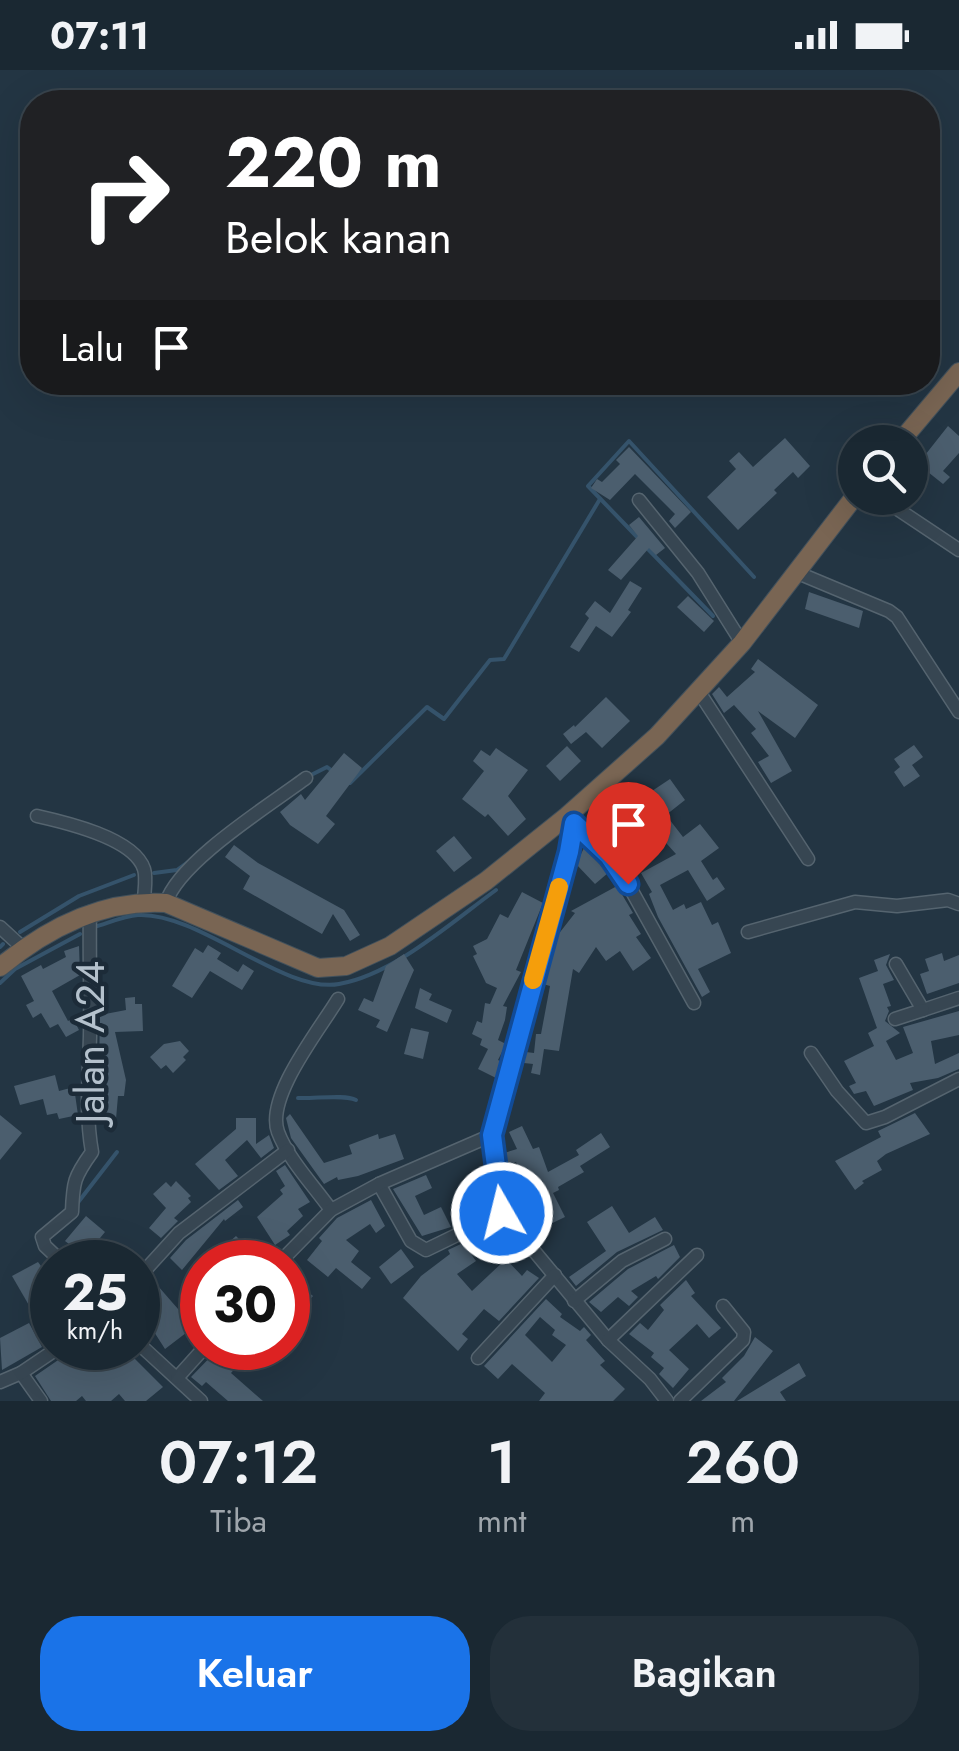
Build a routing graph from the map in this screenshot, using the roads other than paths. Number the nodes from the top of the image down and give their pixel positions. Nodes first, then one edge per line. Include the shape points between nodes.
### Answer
1 (959, 372) edge
2 (940, 395) edge
3 (940, 395) edge
4 (914, 425) edge
5 (639, 500) dead end
6 (841, 515) edge
7 (906, 515) edge
8 (959, 550) edge
9 (798, 572) junction
10 (742, 643) junction
11 (699, 692) junction
12 (959, 712) edge
13 (306, 778) dead end
14 (37, 816) dead end
15 (570, 819) junction
16 (808, 858) dead end
17 (144, 902) junction
18 (166, 903) junction
19 (959, 904) edge
20 (90, 912) junction
21 (0, 928) edge
22 (748, 932) dead end
23 (24, 949) junction
24 (896, 964) dead end
25 (0, 967) edge
26 (959, 998) edge
27 (338, 999) dead end
28 (694, 1003) dead end
29 (923, 1010) junction
30 (895, 1019) dead end
31 (811, 1054) dead end
32 (959, 1079) edge
33 (492, 1135) junction
34 (288, 1150) junction
35 (378, 1184) junction
36 (331, 1210) junction
37 (502, 1213) junction
38 (665, 1239) dead end
39 (43, 1240) edge
40 (302, 1240) edge
41 (160, 1253) edge
42 (696, 1255) dead end
43 (556, 1274) junction
44 (574, 1302) junction
45 (723, 1306) dead end
46 (608, 1340) junction
47 (478, 1358) dead end
48 (160, 1362) edge
49 (30, 1367) edge
50 (184, 1370) edge
51 (21, 1373) junction
52 (177, 1378) junction
53 (0, 1382) edge
54 (40, 1401) edge
55 (201, 1401) edge
56 (667, 1401) edge
57 (680, 1401) edge

1 - 3 highway
2 - 4 highway
5 - 10 street via 698,573
6 - 9 highway
7 - 8 street
9 - 10 highway
9 - 12 street via 898,617
10 - 11 highway
11 - 15 highway
11 - 16 street
13 - 18 street via 193,862
14 - 17 street via 74,825 134,855 144,869
15 - 18 highway via 390,946 346,966 311,967
15 - 28 street via 628,884
15 - 33 street via 569,852
17 - 18 highway
17 - 20 highway
19 - 22 street via 855,902
20 - 23 highway
20 - 39 street, Jalan A24 via 86,1092 92,1152 70,1190 72,1212
21 - 23 street
23 - 25 highway
24 - 29 street
26 - 29 street
27 - 34 street via 284,1085 276,1122
29 - 30 street
31 - 32 street via 866,1122
33 - 35 street
33 - 37 street
34 - 36 street
34 - 41 street
35 - 36 street
35 - 37 street via 411,1241 426,1250
36 - 40 street
37 - 43 street
38 - 44 street via 622,1262
42 - 46 street
43 - 44 street
43 - 47 street
44 - 46 street
45 - 57 street via 743,1340
46 - 56 street
48 - 52 street
49 - 51 street
50 - 52 street
51 - 53 street
51 - 54 street
52 - 55 street

